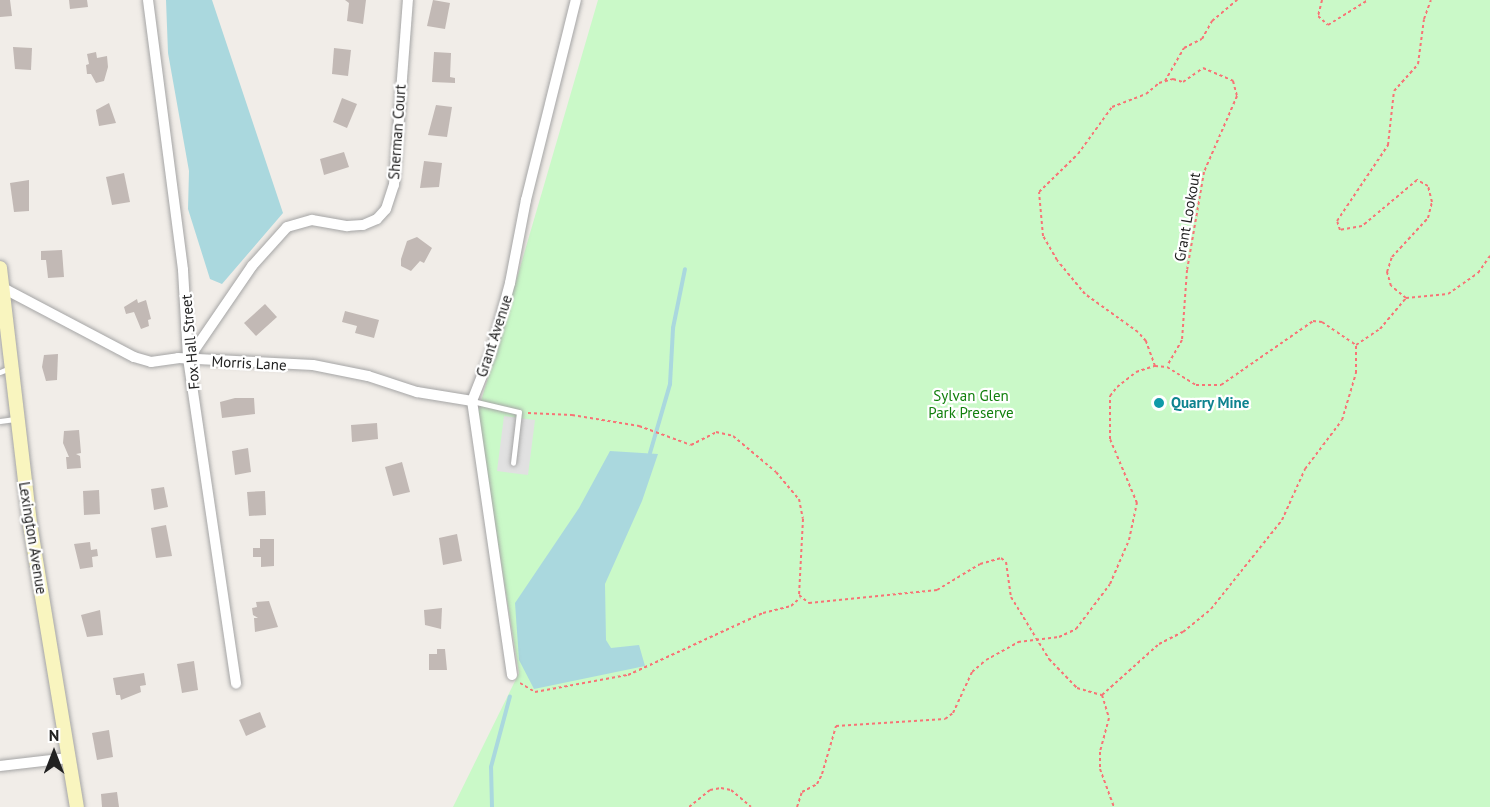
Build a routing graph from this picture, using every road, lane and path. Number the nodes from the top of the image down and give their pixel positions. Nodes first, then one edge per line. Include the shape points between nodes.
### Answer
1 (148, 0) edge
2 (408, 0) edge
3 (576, 0) edge
4 (1238, 0) edge
5 (1322, 0) edge
6 (1368, 0) edge
7 (1431, 0) edge
8 (1165, 81) junction
9 (1490, 256) edge
10 (0, 268) edge
11 (3, 288) junction
12 (1406, 298) junction
13 (1356, 345) junction
14 (188, 358) junction
15 (1155, 366) junction
16 (1167, 367) junction
17 (6, 370) edge
18 (472, 401) junction
19 (519, 412) junction
20 (15, 420) junction
21 (0, 421) edge
22 (513, 462) dead end
23 (800, 598) junction
24 (1035, 639) junction
25 (512, 675) joint
26 (236, 683) dead end
27 (1102, 695) junction
28 (69, 758) junction
29 (0, 766) edge
30 (76, 807) edge
31 (689, 807) edge
32 (751, 807) edge
33 (797, 807) edge
34 (1114, 807) edge

1 - 14 street, Fox Hall Street via 183,270
2 - 14 street, Sherman Court via 394,185 386,209 377,219 363,225 312,220 287,227 252,266
3 - 18 street, Grant Avenue via 529,188 510,283 491,353
4 - 8 path via 1212,21 1206,36 1184,48
5 - 6 path via 1318,16 1328,25
7 - 12 path via 1424,19 1418,64 1394,91 1388,145 1337,221 1340,230 1362,226 1418,180 1428,186 1432,202 1428,218 1392,257 1387,272 1391,286
8 - 15 path via 1105,112 1078,154 1039,192 1043,236 1057,260 1085,294 1142,337
8 - 16 path, Grant Lookout via 1183,82 1194,71 1207,69 1214,76 1233,81 1238,96 1204,172 1186,284 1182,340
9 - 12 path via 1478,273 1448,294
10 - 11 street, Lexington Avenue
11 - 14 street, Morris Lane via 134,357 151,362
11 - 17 street, Lexington Avenue
12 - 13 path via 1380,329
13 - 16 path via 1322,322 1313,321 1221,385 1196,385
13 - 27 path via 1356,373 1342,420 1305,469 1282,520 1211,609 1183,632 1159,644
14 - 18 street, Morris Lane via 313,365 368,376 417,392
14 - 26 street, Fox Hall Street
15 - 16 path
15 - 24 path via 1136,372 1110,396 1110,439 1137,503 1122,561 1076,629 1059,637
17 - 20 street, Lexington Avenue
18 - 19 lane
18 - 25 street, Grant Avenue
19 - 22 lane
19 - 23 path via 572,415 639,426 691,445 716,432 734,436 776,472 799,499 803,519
20 - 21 lane
20 - 28 street, Lexington Avenue
23 - 24 path via 809,603 937,590 980,564 1001,558 1006,562 1011,597
23 - 25 path via 791,606 763,614 610,680 535,692 527,690
24 - 27 path via 1077,688
24 - 33 path via 1001,649 972,672 953,713 945,719 836,726 822,774 817,784 802,792
27 - 34 path via 1109,717 1100,769
28 - 29 street
28 - 30 street, Lexington Avenue
31 - 32 path via 710,790 722,788 731,790

